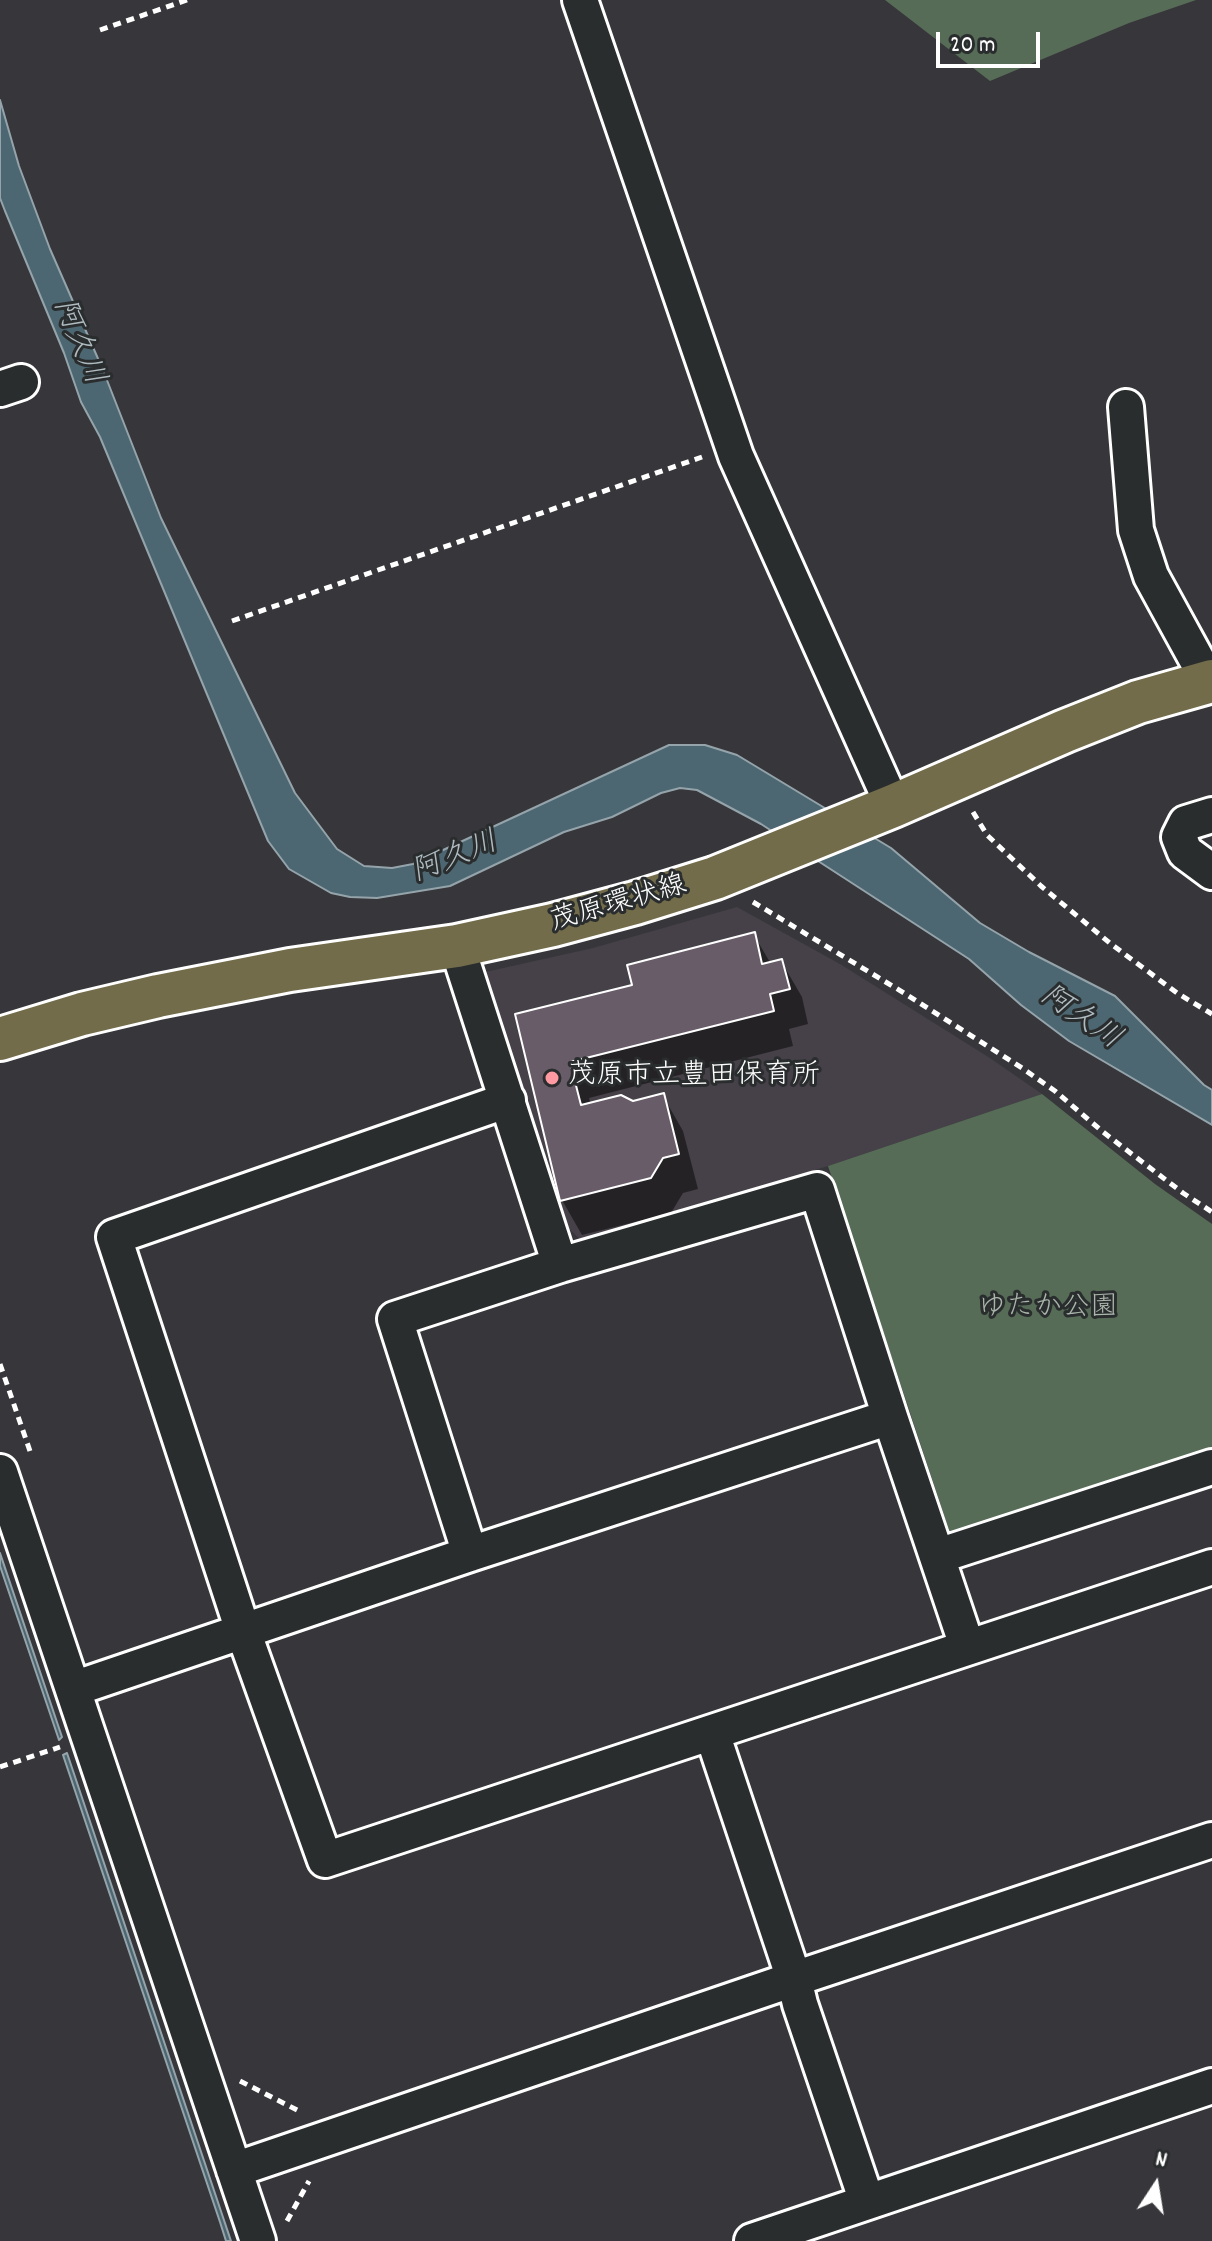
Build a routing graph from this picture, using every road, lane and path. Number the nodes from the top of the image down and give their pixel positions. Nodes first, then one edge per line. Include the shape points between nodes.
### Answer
1 (187, 0) edge
2 (580, 0) edge
3 (100, 30) dead end
4 (1126, 407) dead end
5 (733, 446) junction
6 (232, 621) dead end
7 (1210, 682) edge
8 (957, 778) junction
9 (893, 806) junction
10 (1212, 815) edge
11 (1212, 872) edge
12 (728, 887) junction
13 (457, 946) junction
14 (1212, 1014) edge
15 (0, 1039) edge
16 (508, 1100) junction
17 (1212, 1212) edge
18 (560, 1265) junction
19 (0, 1364) edge
20 (890, 1417) junction
21 (36, 1468) dead end
22 (0, 1472) edge
23 (1209, 1477) edge
24 (470, 1554) junction
25 (938, 1556) junction
26 (1212, 1567) edge
27 (243, 1631) junction
28 (967, 1646) junction
29 (73, 1689) junction
30 (712, 1733) junction
31 (90, 1737) junction
32 (0, 1767) edge
33 (1212, 1840) edge
34 (794, 1979) junction
35 (240, 2081) dead end
36 (1212, 2086) edge
37 (310, 2116) dead end
38 (234, 2170) junction
39 (867, 2202) junction
40 (258, 2241) edge
41 (752, 2241) edge

1 - 3 path
2 - 5 street
4 - 7 street via 1136,530 1151,576
5 - 6 path
5 - 9 street
7 - 8 main road, 茂原環状線 via 1138,702
8 - 9 main road, 茂原環状線
8 - 14 path via 987,835 1041,886 1122,952
9 - 12 main road, 茂原環状線
10 - 11 street via 1186,823 1179,837 1185,852
12 - 13 main road, 茂原環状線 via 635,903
12 - 17 path via 1022,1068
13 - 15 main road, 茂原環状線 via 225,982 82,1014
13 - 16 street
16 - 18 street
16 - 27 street via 114,1237
18 - 20 street via 817,1190
18 - 24 street via 395,1319
19 - 21 path
20 - 24 street
20 - 25 street
22 - 29 street
23 - 25 street
24 - 27 street
25 - 28 street
26 - 28 street
27 - 29 street
27 - 30 street via 325,1860
28 - 30 street
29 - 31 street
30 - 34 street
31 - 32 path
31 - 38 street
33 - 34 street
34 - 38 street
34 - 39 street
35 - 37 path
36 - 39 street
38 - 40 street
39 - 41 street

